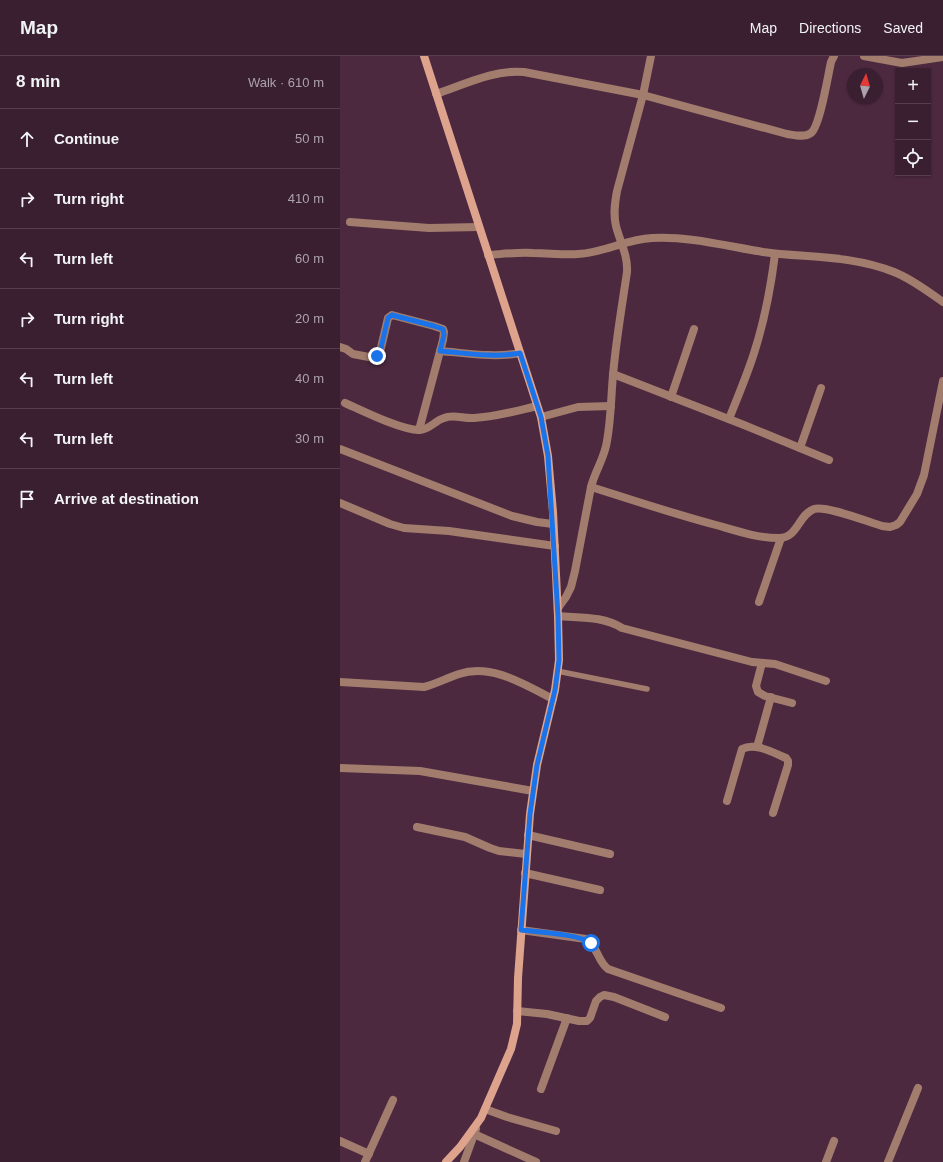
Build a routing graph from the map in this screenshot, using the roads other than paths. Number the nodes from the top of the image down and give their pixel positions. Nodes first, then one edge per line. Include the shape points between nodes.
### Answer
1 (424, 56) edge
2 (651, 56) edge
3 (834, 56) edge
4 (864, 56) edge
5 (943, 57) edge
6 (436, 94) junction
7 (643, 95) junction
8 (350, 222) dead end
9 (479, 227) junction
10 (622, 244) junction
11 (775, 254) junction
12 (488, 255) junction
13 (943, 302) edge
14 (694, 330) dead end
15 (340, 347) edge
16 (440, 351) junction
17 (520, 353) junction
18 (613, 374) junction
19 (943, 381) edge
20 (821, 388) dead end
21 (671, 397) junction
22 (345, 403) dead end
23 (537, 406) junction
24 (611, 406) junction
25 (541, 417) junction
26 (729, 419) junction
27 (419, 430) junction
28 (800, 448) junction
29 (340, 449) edge
30 (829, 460) dead end
31 (591, 487) junction
32 (340, 503) edge
33 (553, 524) junction
34 (781, 538) junction
35 (555, 546) junction
36 (759, 602) dead end
37 (558, 612) junction
38 (762, 663) junction
39 (557, 671) junction
40 (826, 681) dead end
41 (340, 682) edge
42 (646, 690) dead end
43 (771, 697) junction
44 (553, 699) junction
45 (792, 703) dead end
46 (757, 747) junction
47 (340, 768) edge
48 (533, 792) junction
49 (727, 801) dead end
50 (773, 813) dead end
51 (417, 827) dead end
52 (528, 835) junction
53 (526, 854) junction
54 (610, 854) dead end
55 (525, 873) junction
56 (600, 890) dead end
57 (521, 930) junction
58 (722, 1008) dead end
59 (517, 1011) junction
60 (665, 1017) dead end
61 (567, 1018) junction
62 (918, 1088) dead end
63 (541, 1089) dead end
64 (393, 1100) dead end
65 (485, 1109) junction
66 (481, 1118) junction
67 (556, 1131) dead end
68 (474, 1134) junction
69 (340, 1141) edge
70 (834, 1141) dead end
71 (369, 1154) junction
72 (365, 1162) edge
73 (446, 1162) edge
74 (464, 1162) edge
75 (536, 1162) edge
76 (826, 1162) edge
77 (888, 1162) edge

1 - 6 main road
2 - 7 street
3 - 7 street via 815,128 808,135 787,134
4 - 5 street via 902,63
6 - 7 street via 500,72 513,71
6 - 9 main road
7 - 10 street via 617,191 614,214
8 - 9 street via 429,228
9 - 12 main road
10 - 11 street via 640,239 670,238
10 - 12 street via 579,254 521,252
10 - 18 street via 627,272
11 - 13 street via 874,265 908,278
11 - 26 street via 755,352
12 - 17 main road
14 - 21 street
15 - 16 street via 353,354 374,358 380,352 388,318 392,315 443,329
16 - 17 street via 497,355
16 - 27 street
17 - 23 main road
18 - 21 street
18 - 24 street
19 - 34 street via 924,475 917,494 896,526 882,526 826,508 816,508 803,517 794,532
20 - 28 street
21 - 26 street
22 - 27 street via 399,426
23 - 25 main road
23 - 27 street via 483,418 443,418 431,427
24 - 25 street via 578,407
24 - 31 street via 605,452
25 - 33 main road via 548,456
26 - 28 street
28 - 30 street
29 - 33 street via 512,516
31 - 34 street via 688,518 765,538
31 - 37 street via 575,572 571,587
32 - 35 street via 404,528 449,531
33 - 35 main road
34 - 36 street
35 - 37 main road
37 - 38 street via 604,620 622,628
37 - 39 main road
38 - 40 street via 775,664
38 - 43 street via 756,689 761,694
39 - 42 lane
39 - 44 main road
41 - 44 street via 424,687 459,674 480,671 503,676
43 - 45 street
43 - 46 street
44 - 48 main road
46 - 49 street via 746,747 740,752
46 - 50 street via 782,756 788,761
47 - 48 street via 420,771
48 - 52 main road
51 - 53 street via 465,837 500,851
52 - 53 main road
52 - 54 street
53 - 55 main road
55 - 56 street
55 - 57 main road
57 - 58 street via 586,940 594,946 601,962 608,969
57 - 59 main road
59 - 61 street
59 - 65 main road via 517,1024 511,1049
60 - 61 street via 604,995 596,1001 587,1021
61 - 63 street
62 - 77 street
64 - 71 street
65 - 66 main road
65 - 67 street via 507,1118
66 - 68 street
66 - 73 main road
68 - 74 street
68 - 75 street
69 - 71 street
70 - 76 street
71 - 72 street

